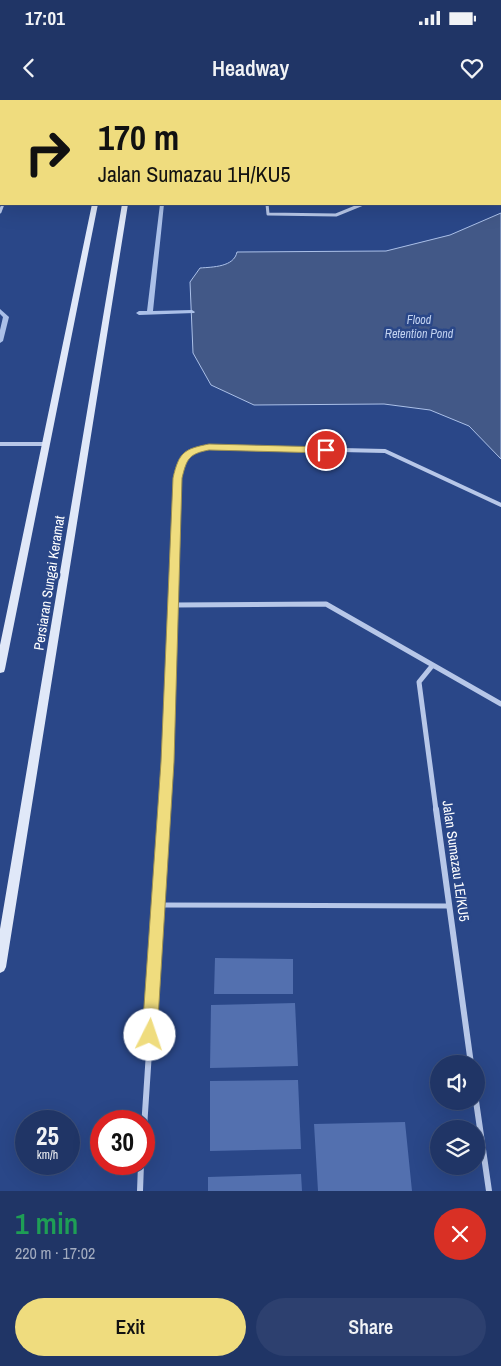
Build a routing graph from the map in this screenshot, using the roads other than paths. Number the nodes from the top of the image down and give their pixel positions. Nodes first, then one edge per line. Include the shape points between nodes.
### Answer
1 (95, 205) edge
2 (125, 205) edge
3 (267, 205) edge
4 (360, 205) edge
5 (0, 444) edge
6 (46, 444) junction
7 (501, 505) edge
8 (174, 605) junction
9 (432, 666) junction
10 (0, 669) edge
11 (501, 704) edge
12 (158, 905) junction
13 (449, 906) junction
14 (0, 967) edge
15 (470, 1055) edge
16 (145, 1110) edge
17 (477, 1110) edge
18 (141, 1175) edge
19 (140, 1191) edge
20 (489, 1191) edge

1 - 6 street, Persiaran Sungai Keramat
2 - 14 street, Persiaran Sungai Keramat
3 - 4 street via 268,214 336,214
5 - 6 street
6 - 10 street, Persiaran Sungai Keramat
7 - 8 street via 385,451 209,447 193,450 182,460 178,478
8 - 9 street via 326,604
8 - 12 street
9 - 11 street
9 - 13 street, Jalan Sumazau 1E/KU5 via 419,682
12 - 13 lane
12 - 16 street
13 - 15 street, Jalan Sumazau 1E/KU5
17 - 20 street
18 - 19 street

